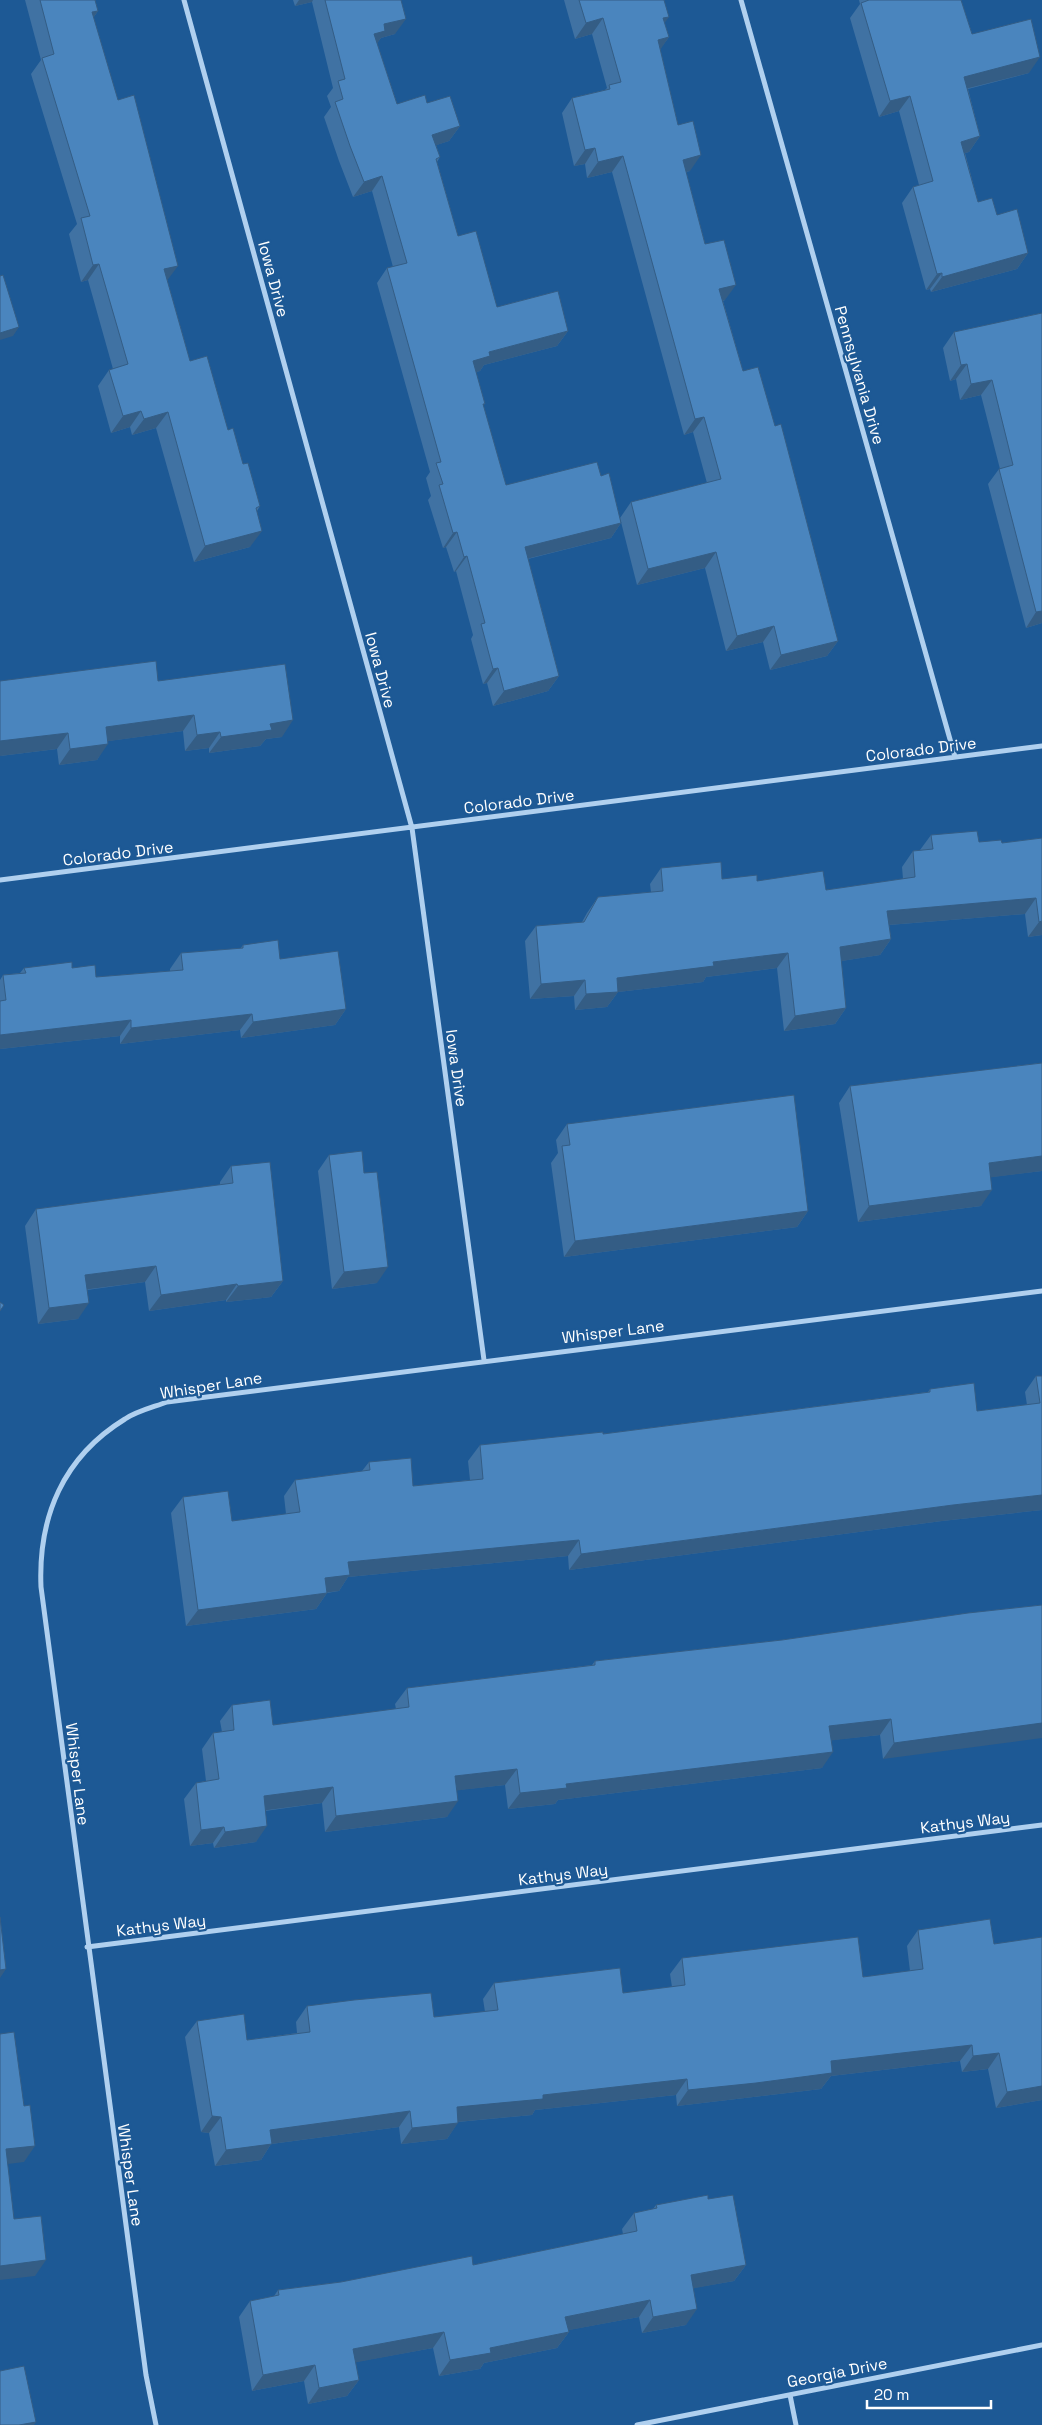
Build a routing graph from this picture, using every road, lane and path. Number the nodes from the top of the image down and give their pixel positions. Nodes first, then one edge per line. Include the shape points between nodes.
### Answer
1 (184, 0) edge
2 (740, 0) edge
3 (1042, 746) edge
4 (955, 757) junction
5 (412, 828) junction
6 (0, 880) edge
7 (1042, 1291) edge
8 (484, 1360) junction
9 (1042, 1825) edge
10 (87, 1947) junction
11 (1042, 2345) edge
12 (790, 2394) junction
13 (156, 2425) edge
14 (637, 2425) edge
15 (796, 2425) edge

1 - 5 street, Iowa Drive
2 - 4 street, Pennsylvania Drive
3 - 4 street, Colorado Drive
4 - 5 street, Colorado Drive
5 - 6 street, Colorado Drive
5 - 8 street, Iowa Drive
7 - 8 street, Whisper Lane
8 - 10 street, Whisper Lane via 167,1402 126,1418 91,1445 66,1474 49,1512 40,1567
9 - 10 street, Kathys Way
10 - 13 street, Whisper Lane via 146,2374
11 - 12 street, Georgia Drive
12 - 14 street, Georgia Drive
12 - 15 street

